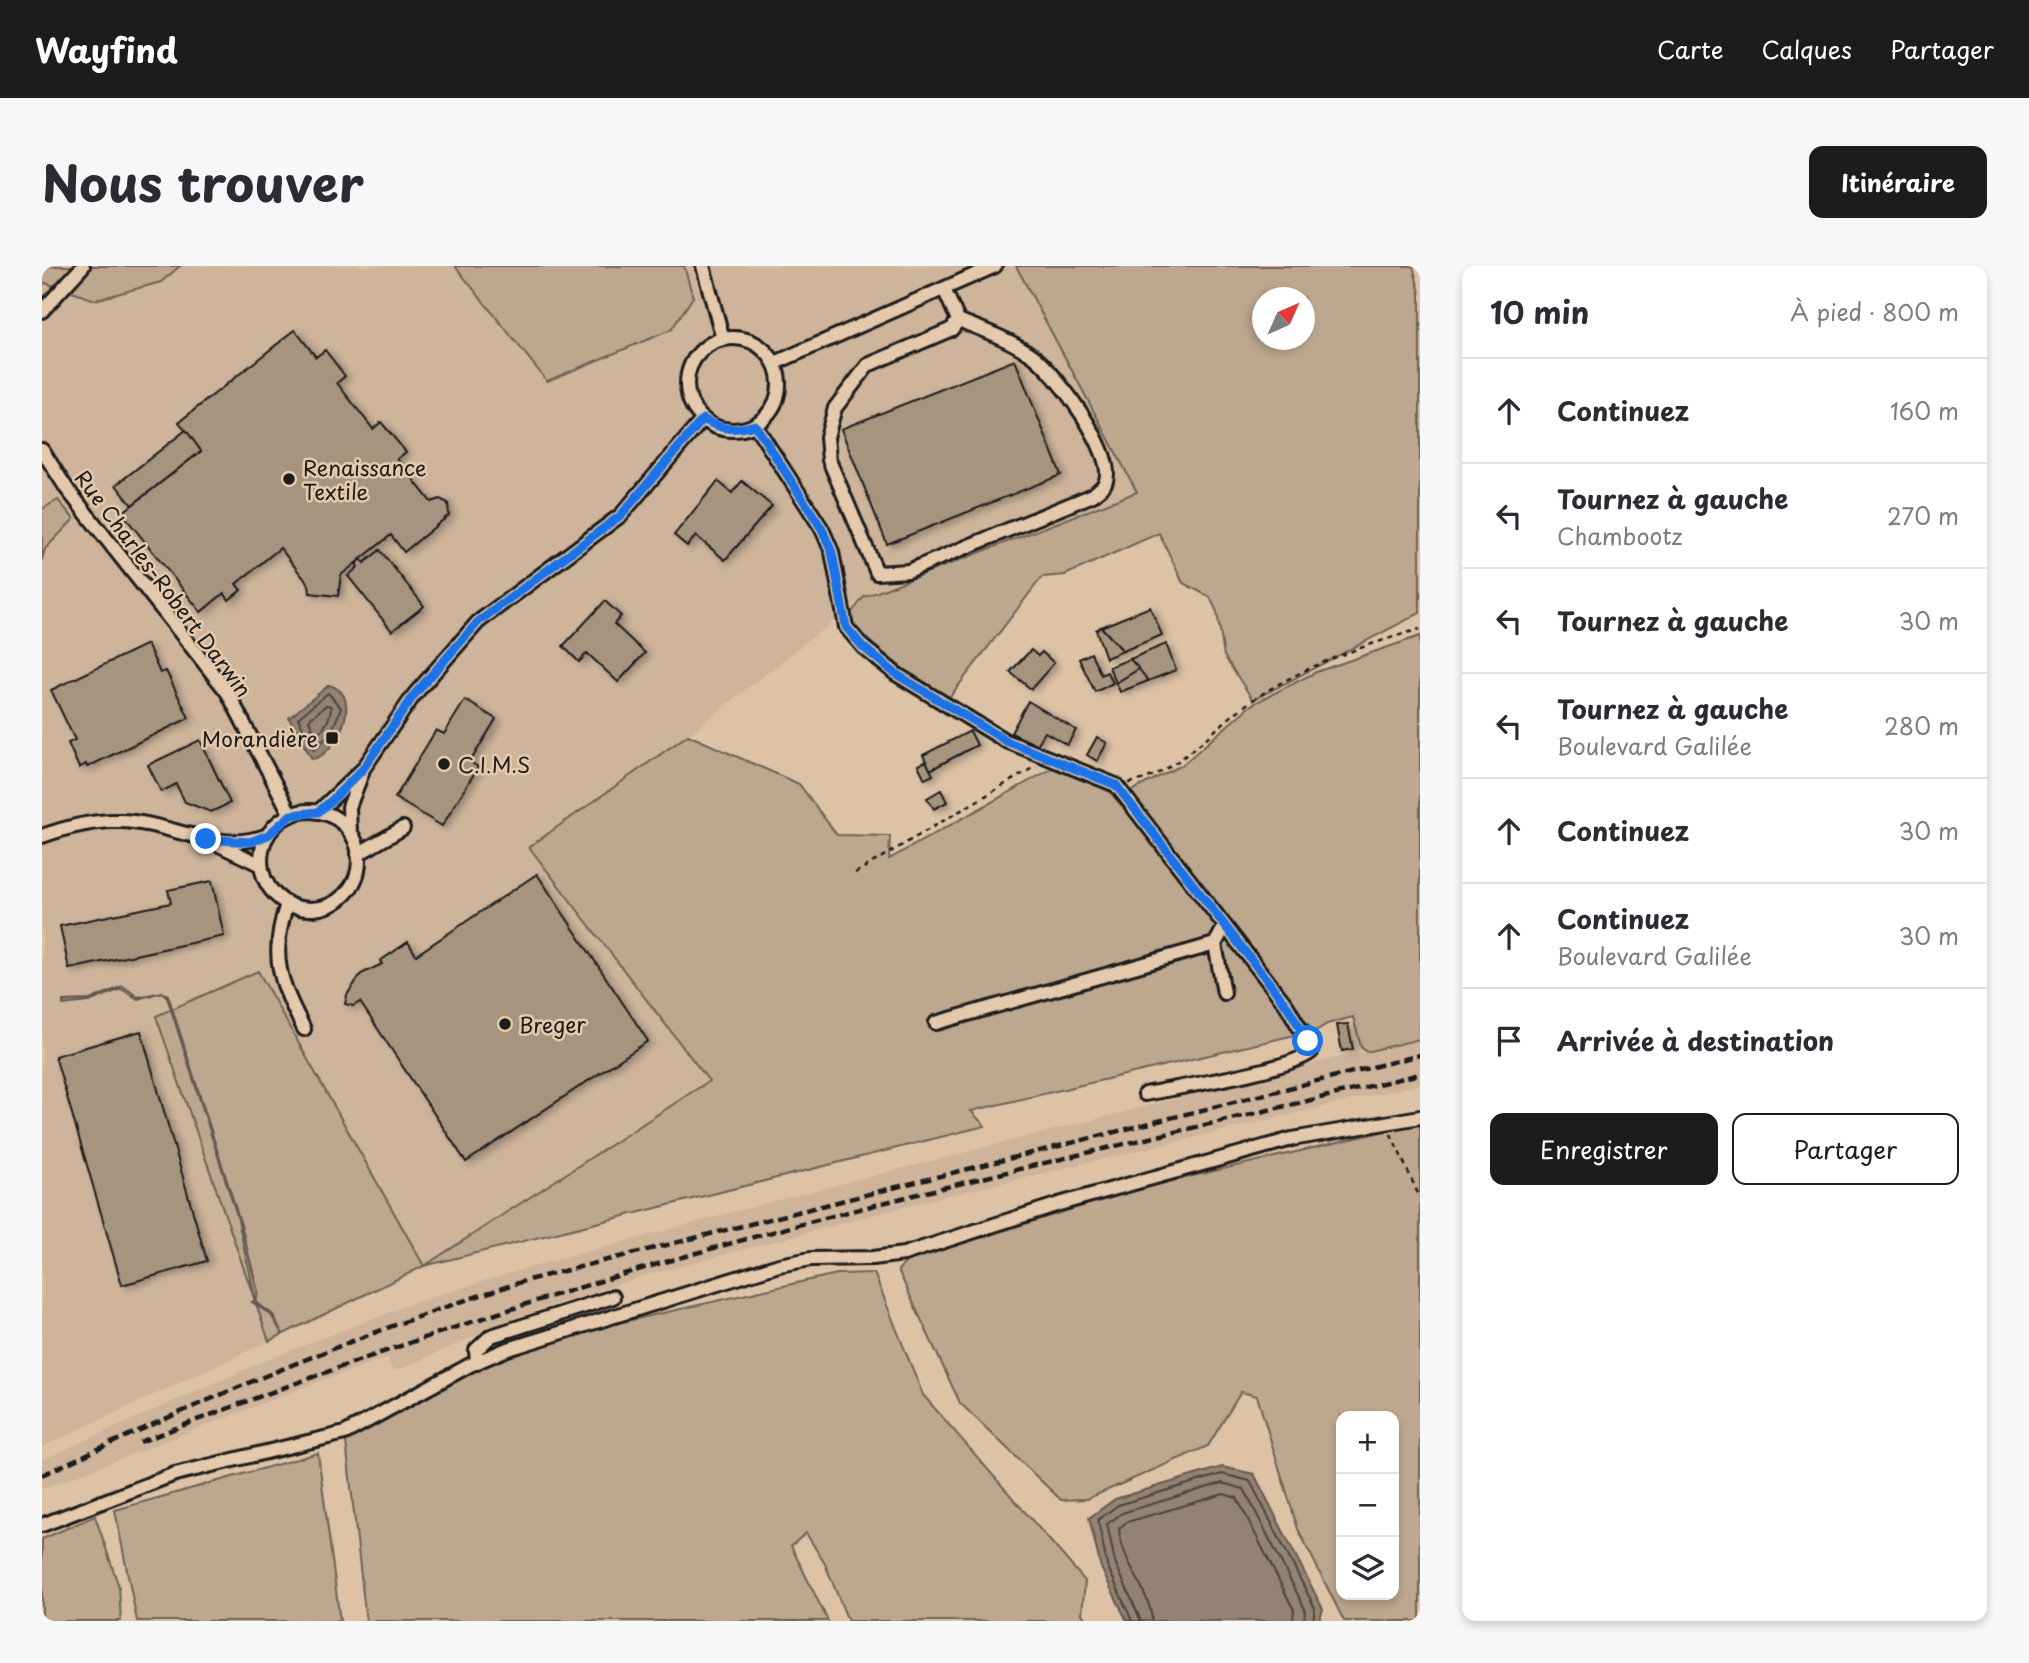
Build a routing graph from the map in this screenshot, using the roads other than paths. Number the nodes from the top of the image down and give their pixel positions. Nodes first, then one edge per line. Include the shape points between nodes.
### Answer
1 (83, 266) edge
2 (703, 266) edge
3 (995, 266) edge
4 (944, 289) junction
5 (42, 311) edge
6 (958, 320) junction
7 (723, 339) junction
8 (775, 363) junction
9 (703, 419) junction
10 (755, 425) junction
11 (42, 450) edge
12 (363, 769) junction
13 (318, 812) junction
14 (291, 815) junction
15 (403, 828) dead end
16 (350, 832) junction
17 (268, 835) junction
18 (42, 836) edge
19 (206, 839) junction
20 (358, 854) junction
21 (261, 865) junction
22 (287, 904) junction
23 (1225, 926) junction
24 (1215, 944) junction
25 (1224, 993) dead end
26 (936, 1023) dead end
27 (304, 1029) dead end
28 (1145, 1094) dead end
29 (1420, 1117) edge
30 (613, 1297) dead end
31 (477, 1363) junction
32 (42, 1525) edge

1 - 5 street
2 - 7 street
3 - 4 street
4 - 6 street
4 - 8 street
6 - 6 street via 953,329 868,365 835,408 827,436 829,460 877,573 908,571 1093,495 1105,482 1102,453 1063,384 1012,342
7 - 8 street via 753,342
7 - 9 street via 699,353 687,380 694,408
8 - 10 street via 779,384 775,405
9 - 10 street via 719,428
9 - 12 street via 621,515 478,622 414,695
10 - 23 street via 822,529 832,552 846,627 863,647 896,674 1006,741 1116,785
11 - 14 street, Rue Charles-Robert Darwin via 67,489 228,693
12 - 13 street
12 - 16 street via 349,807
13 - 14 street
13 - 16 street
14 - 17 street
15 - 20 street
16 - 20 street
17 - 19 street via 250,842
17 - 21 street
18 - 19 street via 71,825 121,821
19 - 21 street
20 - 22 street via 356,877 344,896 317,909
21 - 22 street via 265,881
22 - 27 street via 278,929 282,984
23 - 24 street
23 - 28 street via 1313,1039 1311,1052 1278,1066
24 - 25 street
24 - 26 street
29 - 31 street via 1292,1139 1059,1204 904,1254 779,1265 505,1350
30 - 31 street via 491,1336 476,1350
31 - 32 street via 345,1433 176,1474

